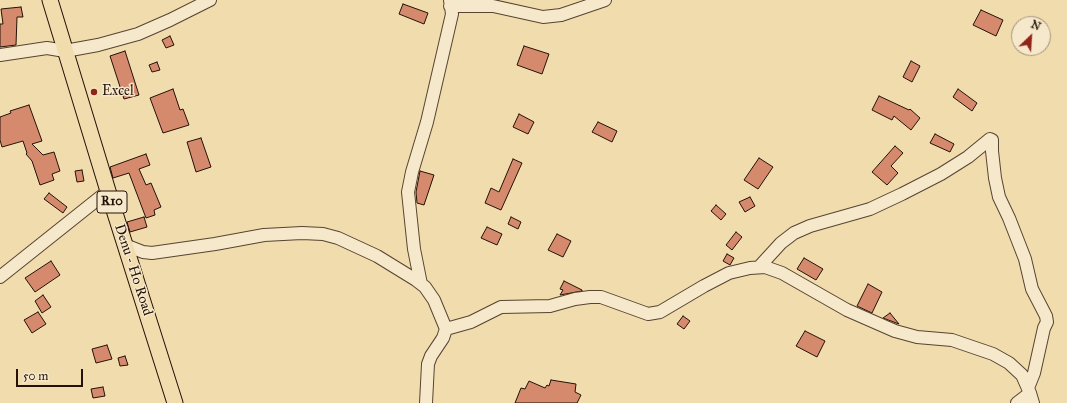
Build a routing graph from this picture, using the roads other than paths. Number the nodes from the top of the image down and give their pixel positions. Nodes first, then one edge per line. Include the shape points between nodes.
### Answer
1 (50, 0) edge
2 (210, 0) edge
3 (605, 0) edge
4 (450, 3) edge
5 (66, 51) junction
6 (0, 55) edge
7 (108, 191) junction
8 (125, 245) junction
9 (759, 267) junction
10 (0, 277) edge
11 (421, 284) junction
12 (446, 329) junction
13 (1030, 394) edge
14 (175, 403) edge
15 (426, 403) edge
16 (1017, 403) edge

1 - 5 main road, Denu - Ho Road / R10
2 - 5 street via 138,34
3 - 4 street via 561,15 543,17 493,6
4 - 11 street via 452,14 408,192 414,249
5 - 6 street via 47,48
5 - 7 main road, Denu - Ho Road / R10
7 - 8 main road, Denu - Ho Road / R10
7 - 10 street
8 - 11 street via 152,253 264,235 323,234 338,238 376,256
8 - 14 main road, Denu - Ho Road / R10
9 - 12 street via 729,273 660,312 648,314 601,297 590,297 550,306 501,307 471,322
9 - 13 street via 782,273 847,310 895,331 917,338 952,340 993,354 1009,363 1022,375
9 - 13 street via 794,233 870,209 902,194 941,174 990,139 999,197 1010,218 1025,259 1032,289 1047,322
11 - 12 street via 434,300
12 - 15 street via 428,364
13 - 16 street

